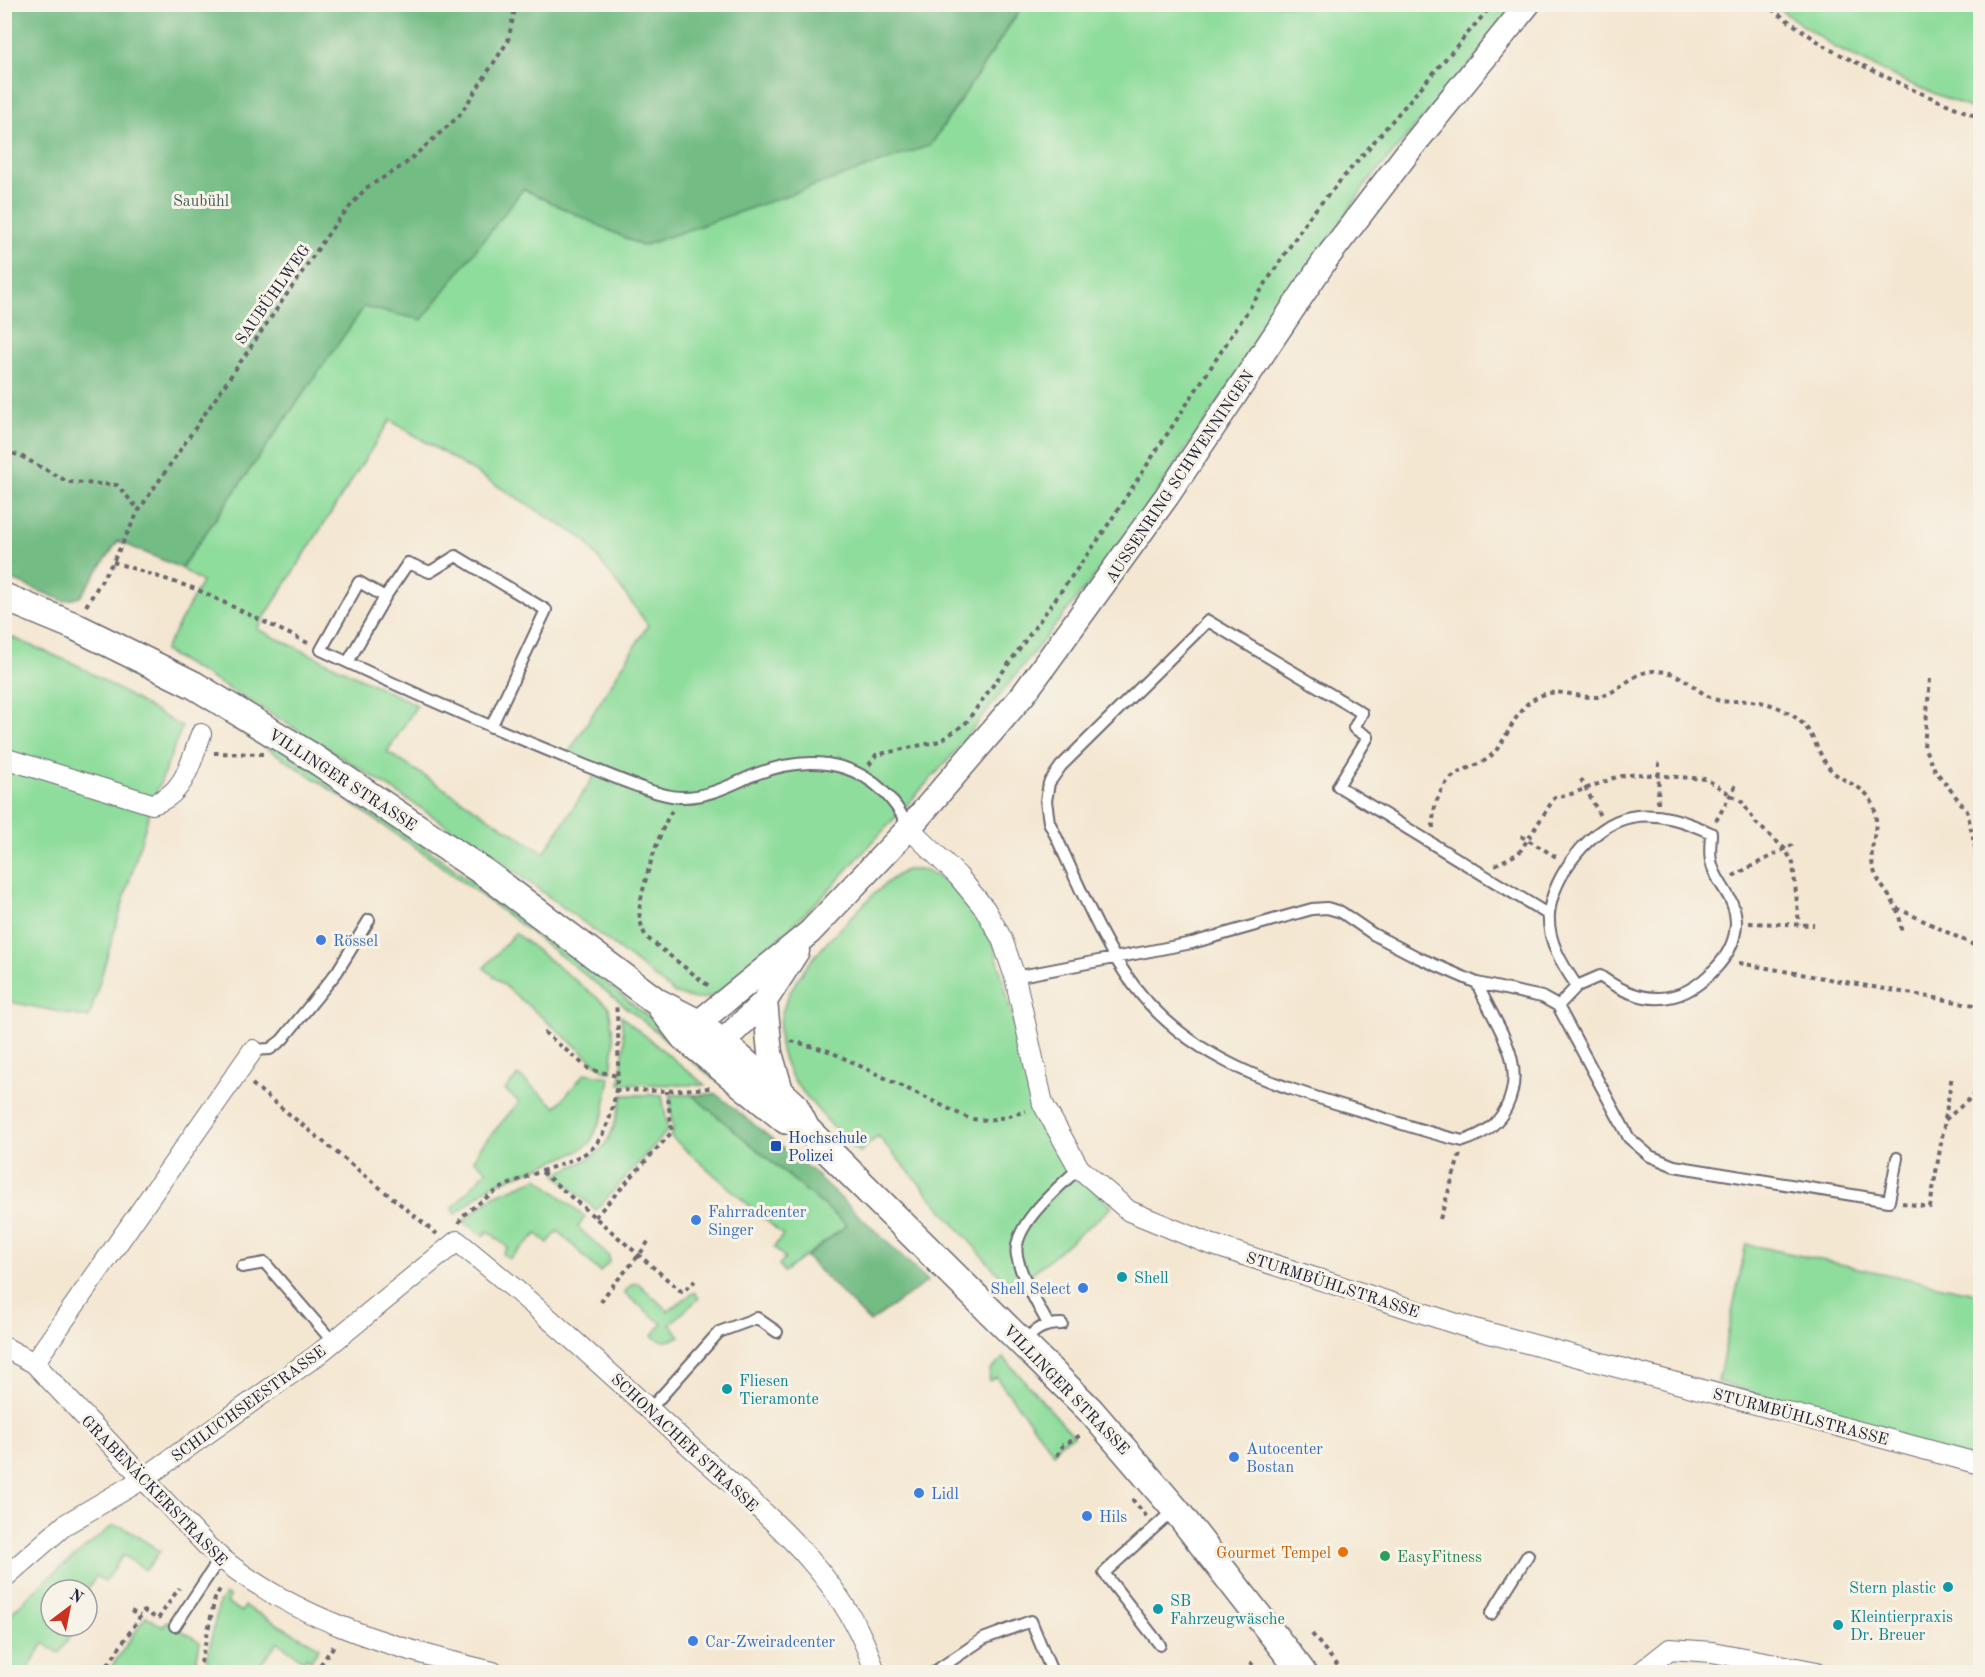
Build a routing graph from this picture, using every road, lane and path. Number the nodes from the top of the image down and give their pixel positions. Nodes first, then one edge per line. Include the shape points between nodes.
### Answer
1 (516, 4) edge
2 (1493, 4) edge
3 (1528, 4) edge
4 (1764, 4) edge
5 (1980, 118) edge
6 (4, 452) edge
7 (139, 510) junction
8 (113, 562) junction
9 (4, 597) edge
10 (385, 597) junction
11 (74, 626) junction
12 (321, 650) junction
13 (348, 662) junction
14 (1929, 679) dead end
15 (491, 727) junction
16 (199, 739) joint
17 (270, 754) dead end
18 (4, 758) edge
19 (1659, 762) dead end
20 (862, 773) junction
21 (1581, 779) dead end
22 (1737, 783) dead end
23 (681, 798) junction
24 (1657, 815) junction
25 (1607, 827) junction
26 (909, 828) junction
27 (1711, 833) junction
28 (1521, 836) dead end
29 (1796, 843) dead end
30 (1439, 848) junction
31 (1568, 865) junction
32 (1980, 868) edge
33 (1721, 881) junction
34 (1897, 908) junction
35 (1549, 915) junction
36 (369, 920) dead end
37 (1736, 922) junction
38 (1814, 925) dead end
39 (810, 932) junction
40 (1901, 935) dead end
41 (1980, 948) edge
42 (1116, 959) junction
43 (1724, 960) junction
44 (1015, 977) junction
45 (1477, 983) junction
46 (1577, 986) junction
47 (719, 994) dead end
48 (765, 1001) junction
49 (616, 1005) dead end
50 (1558, 1005) junction
51 (1980, 1006) edge
52 (691, 1030) junction
53 (544, 1032) dead end
54 (784, 1041) dead end
55 (715, 1049) junction
56 (253, 1050) joint
57 (237, 1072) junction
58 (1952, 1075) dead end
59 (617, 1076) junction
60 (719, 1087) dead end
61 (615, 1089) junction
62 (1980, 1090) edge
63 (667, 1091) junction
64 (782, 1094) junction
65 (1043, 1104) junction
66 (1945, 1120) junction
67 (806, 1129) junction
68 (1463, 1141) junction
69 (1897, 1158) dead end
70 (1079, 1168) junction
71 (542, 1172) junction
72 (1889, 1201) junction
73 (595, 1217) junction
74 (1440, 1219) dead end
75 (649, 1240) dead end
76 (454, 1243) junction
77 (640, 1256) junction
78 (242, 1267) dead end
79 (695, 1281) dead end
80 (601, 1302) dead end
81 (1048, 1324) junction
82 (1062, 1324) dead end
83 (777, 1332) dead end
84 (333, 1342) junction
85 (1023, 1342) junction
86 (4, 1347) edge
87 (33, 1363) junction
88 (650, 1409) junction
89 (1081, 1435) dead end
90 (1057, 1456) dead end
91 (1980, 1464) edge
92 (143, 1479) junction
93 (1175, 1509) junction
94 (1528, 1556) dead end
95 (226, 1563) junction
96 (4, 1578) edge
97 (183, 1583) dead end
98 (132, 1611) dead end
99 (1491, 1614) dead end
100 (140, 1616) junction
101 (343, 1625) junction
102 (175, 1626) dead end
103 (1312, 1634) dead end
104 (1160, 1645) dead end
105 (1250, 1662) dead end
106 (1298, 1671) edge
107 (103, 1672) edge
108 (199, 1672) edge
109 (315, 1672) edge
110 (492, 1672) edge
111 (875, 1672) edge
112 (934, 1672) edge
113 (1052, 1672) edge
114 (1258, 1672) edge
115 (1343, 1672) edge
116 (1641, 1672) edge
117 (1818, 1672) edge

1 - 7 path, SAUBÜHLWEG via 508,41 459,116 404,165 366,188 335,225
2 - 20 path via 1309,217 1098,540 965,724 940,741 876,755
3 - 26 street, AUSSENRING SCHWENNINGEN via 1326,259 1167,496 1023,695
4 - 5 path via 1829,49
6 - 7 path via 19,455 68,482 117,486
7 - 8 path, SAUBÜHLWEG
8 - 11 path, SAUBÜHLWEG
8 - 12 path via 196,589
9 - 11 main road, VILLINGER STRASSE
10 - 12 lane via 359,582
10 - 13 lane
10 - 15 lane via 408,562 430,572 456,556 546,610
11 - 52 main road, VILLINGER STRASSE via 194,685 309,755 488,875
12 - 13 lane
13 - 15 lane
14 - 32 path via 1923,747 1935,770 1967,811
15 - 23 lane via 630,784
16 - 17 path via 216,754
16 - 18 street via 177,789 165,800 152,804
19 - 24 path
20 - 23 lane via 802,762 758,774 712,794
20 - 26 lane via 899,807
21 - 25 path
22 - 27 path
23 - 47 path via 669,816 652,861 639,906 641,925 646,937
24 - 25 lane via 1629,817
24 - 27 lane via 1683,820
25 - 31 lane via 1585,844
26 - 39 street, AUSSENRING SCHWENNINGEN
26 - 44 street, STURMBÜHLSTRASSE via 985,909 1002,939
27 - 33 lane via 1711,861
28 - 31 path
29 - 33 path
30 - 34 path via 1432,816 1443,790 1453,776 1496,752 1528,703 1552,692 1595,697 1607,694 1637,674 1665,671 1681,676 1722,701 1766,702 1807,727 1830,770 1856,784 1874,807 1872,860 1875,873
30 - 35 lane
30 - 42 lane via 1338,786 1368,737 1353,728 1362,713 1208,621 1090,736 1049,783 1049,822
31 - 35 lane
33 - 37 lane via 1731,898
34 - 40 path via 1902,921
34 - 41 path
35 - 46 lane via 1554,945
36 - 56 lane via 337,972 282,1040 270,1049
37 - 38 path
37 - 43 lane via 1734,939
39 - 48 street, AUSSENRING SCHWENNINGEN
39 - 52 street, AUSSENRING SCHWENNINGEN
42 - 44 lane
42 - 45 lane via 1192,944 1327,908 1341,912 1417,957
42 - 68 lane via 1158,1013 1188,1040 1220,1060 1290,1090
43 - 46 lane via 1694,989 1678,996 1633,996 1600,976
43 - 51 path
44 - 65 street, STURMBÜHLSTRASSE
45 - 50 lane via 1542,997
45 - 68 lane via 1516,1073 1512,1094 1499,1118 1482,1135
46 - 50 lane
48 - 55 street, AUSSENRING SCHWENNINGEN
48 - 64 street via 770,1053
49 - 59 path via 620,1046
50 - 72 lane via 1629,1138 1650,1156 1674,1166
52 - 55 main road, VILLINGER STRASSE
53 - 59 path via 589,1069
54 - 65 path via 829,1051 981,1121 1011,1116
55 - 64 main road, VILLINGER STRASSE
55 - 67 main road, VILLINGER STRASSE via 783,1118
56 - 57 street
57 - 76 path
57 - 87 street
58 - 66 path
59 - 61 path
60 - 63 path
61 - 63 path
61 - 71 path via 598,1142 585,1154
62 - 66 path
63 - 73 path via 672,1132
64 - 67 main road, VILLINGER STRASSE via 794,1105
65 - 70 street, STURMBÜHLSTRASSE
66 - 72 path via 1930,1208
67 - 85 main road, VILLINGER STRASSE
68 - 74 path
69 - 72 lane
70 - 81 lane via 1026,1223 1018,1237 1019,1262
70 - 91 street, STURMBÜHLSTRASSE via 1129,1211 1207,1243 1463,1326
71 - 73 path
71 - 76 path via 496,1190 459,1220
73 - 77 path
75 - 77 path
76 - 84 street, SCHLUCHSEESTRASSE
76 - 88 street, SCHONACHER STRASSE
77 - 79 path via 682,1292
77 - 80 path via 613,1283
78 - 84 lane via 265,1263
81 - 82 lane
81 - 85 lane via 1036,1328
83 - 88 lane via 757,1318 719,1332
84 - 92 street, SCHLUCHSEESTRASSE
85 - 93 main road, VILLINGER STRASSE via 1090,1410
86 - 87 street, GRABENÄCKERSTRASSE
87 - 92 street, GRABENÄCKERSTRASSE
88 - 111 street, SCHONACHER STRASSE via 813,1563 836,1591 867,1648
89 - 90 path via 1063,1445
92 - 95 street, GRABENÄCKERSTRASSE
92 - 96 street, SCHLUCHSEESTRASSE via 66,1524
93 - 104 lane via 1104,1573
93 - 106 main road, VILLINGER STRASSE
94 - 99 lane
95 - 101 street, GRABENÄCKERSTRASSE via 283,1600
95 - 102 lane
95 - 108 path
97 - 100 path via 158,1619 144,1611
98 - 100 path
100 - 107 path
101 - 109 path via 334,1647
101 - 110 street, GRABENÄCKERSTRASSE
103 - 115 path
105 - 114 path
112 - 113 lane via 983,1639 1030,1621
116 - 117 street via 1670,1649 1712,1652

